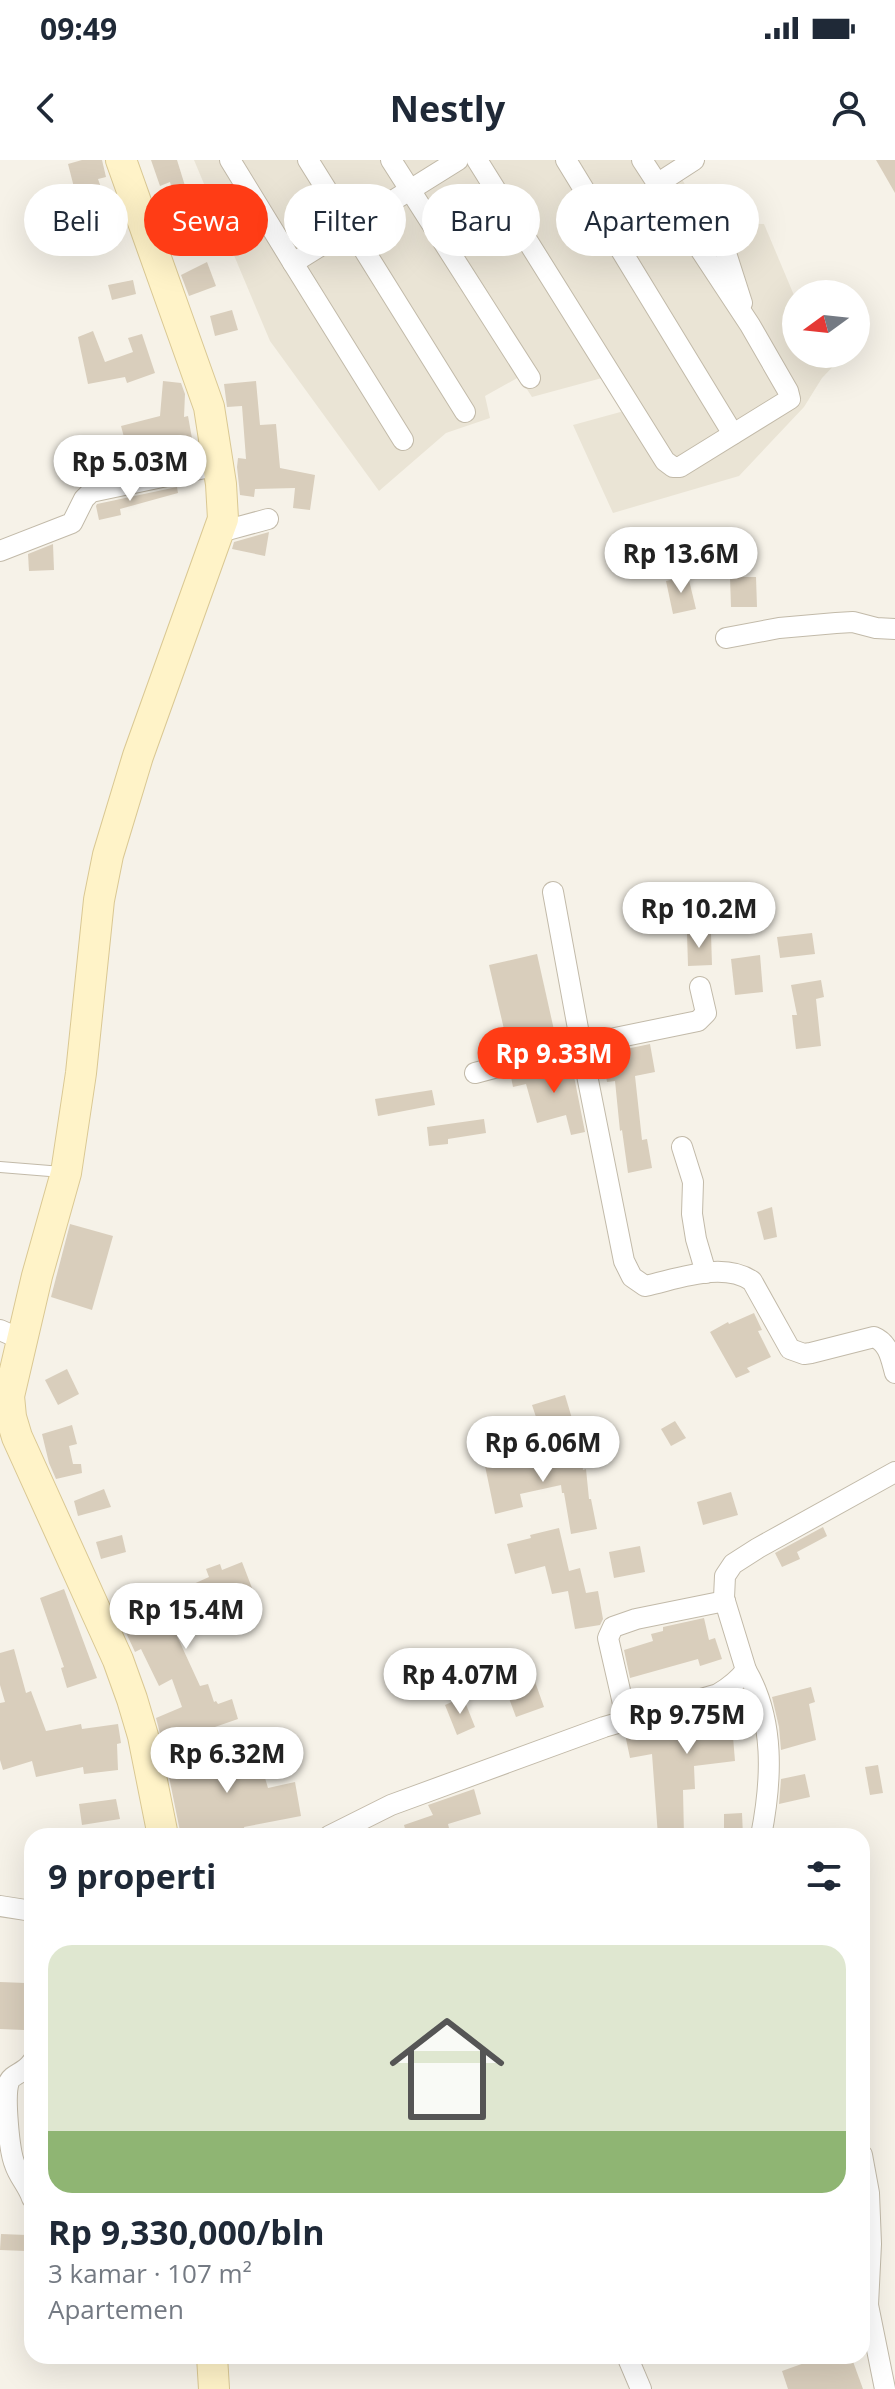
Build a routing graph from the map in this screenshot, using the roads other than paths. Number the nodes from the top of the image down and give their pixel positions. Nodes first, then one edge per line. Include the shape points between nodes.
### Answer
1 (121, 160) edge
2 (230, 160) edge
3 (308, 160) edge
4 (391, 160) edge
5 (458, 160) edge
6 (477, 160) edge
7 (566, 160) edge
8 (642, 160) edge
9 (694, 160) edge
10 (323, 184) edge
11 (657, 184) joint
12 (410, 190) junction
13 (406, 193) edge
14 (305, 256) edge
15 (368, 256) edge
16 (705, 256) edge
17 (731, 256) edge
18 (293, 263) junction
19 (750, 325) junction
20 (530, 378) dead end
21 (465, 412) dead end
22 (733, 434) junction
23 (403, 440) dead end
24 (219, 465) junction
25 (268, 519) dead end
26 (220, 532) junction
27 (0, 551) edge
28 (895, 629) edge
29 (726, 638) dead end
30 (553, 892) dead end
31 (700, 987) dead end
32 (581, 1045) junction
33 (475, 1073) dead end
34 (682, 1147) dead end
35 (0, 1167) edge
36 (66, 1173) junction
37 (706, 1273) junction
38 (11, 1335) edge
39 (895, 1373) edge
40 (895, 1472) edge
41 (725, 1601) junction
42 (746, 1670) junction
43 (627, 1721) junction
44 (161, 1828) edge
45 (345, 1828) edge
46 (763, 1828) edge
47 (0, 1906) edge
48 (24, 1910) edge
49 (24, 2072) edge
50 (24, 2182) edge
51 (870, 2218) edge
52 (870, 2264) edge
53 (870, 2315) edge
54 (212, 2364) edge
55 (629, 2364) edge
56 (631, 2364) edge
57 (214, 2389) edge
58 (627, 2389) edge
59 (641, 2389) edge
60 (885, 2389) edge

1 - 24 street via 209,407
2 - 18 street
3 - 10 street
4 - 12 street
5 - 12 street
6 - 22 street via 665,461 680,467
7 - 22 street
8 - 11 street
9 - 11 street
12 - 13 street
12 - 20 street
14 - 18 street
15 - 21 street
16 - 19 street
17 - 19 street
18 - 23 street
19 - 22 street via 790,399
24 - 26 street via 224,502
24 - 27 street via 91,492 72,523
25 - 26 street
26 - 36 street via 138,756 108,855
28 - 29 street via 853,622
30 - 32 street
31 - 32 street via 706,1008 702,1019
32 - 33 street
32 - 37 street via 627,1269 645,1286
34 - 37 street
35 - 36 lane
36 - 38 street via 37,1276
37 - 39 street via 723,1270 752,1281 790,1349 804,1354 874,1337 887,1345
38 - 44 street via 9,1396 17,1437 118,1660 143,1736
40 - 41 street via 733,1564 723,1585
41 - 42 street
41 - 43 street via 613,1627 608,1641
42 - 43 street via 718,1694
42 - 46 street via 758,1690 769,1743
43 - 45 street via 391,1805
47 - 48 street
49 - 50 street via 14,2075 7,2095 12,2159
51 - 52 street
53 - 60 street
54 - 57 street
55 - 58 street
56 - 59 street

